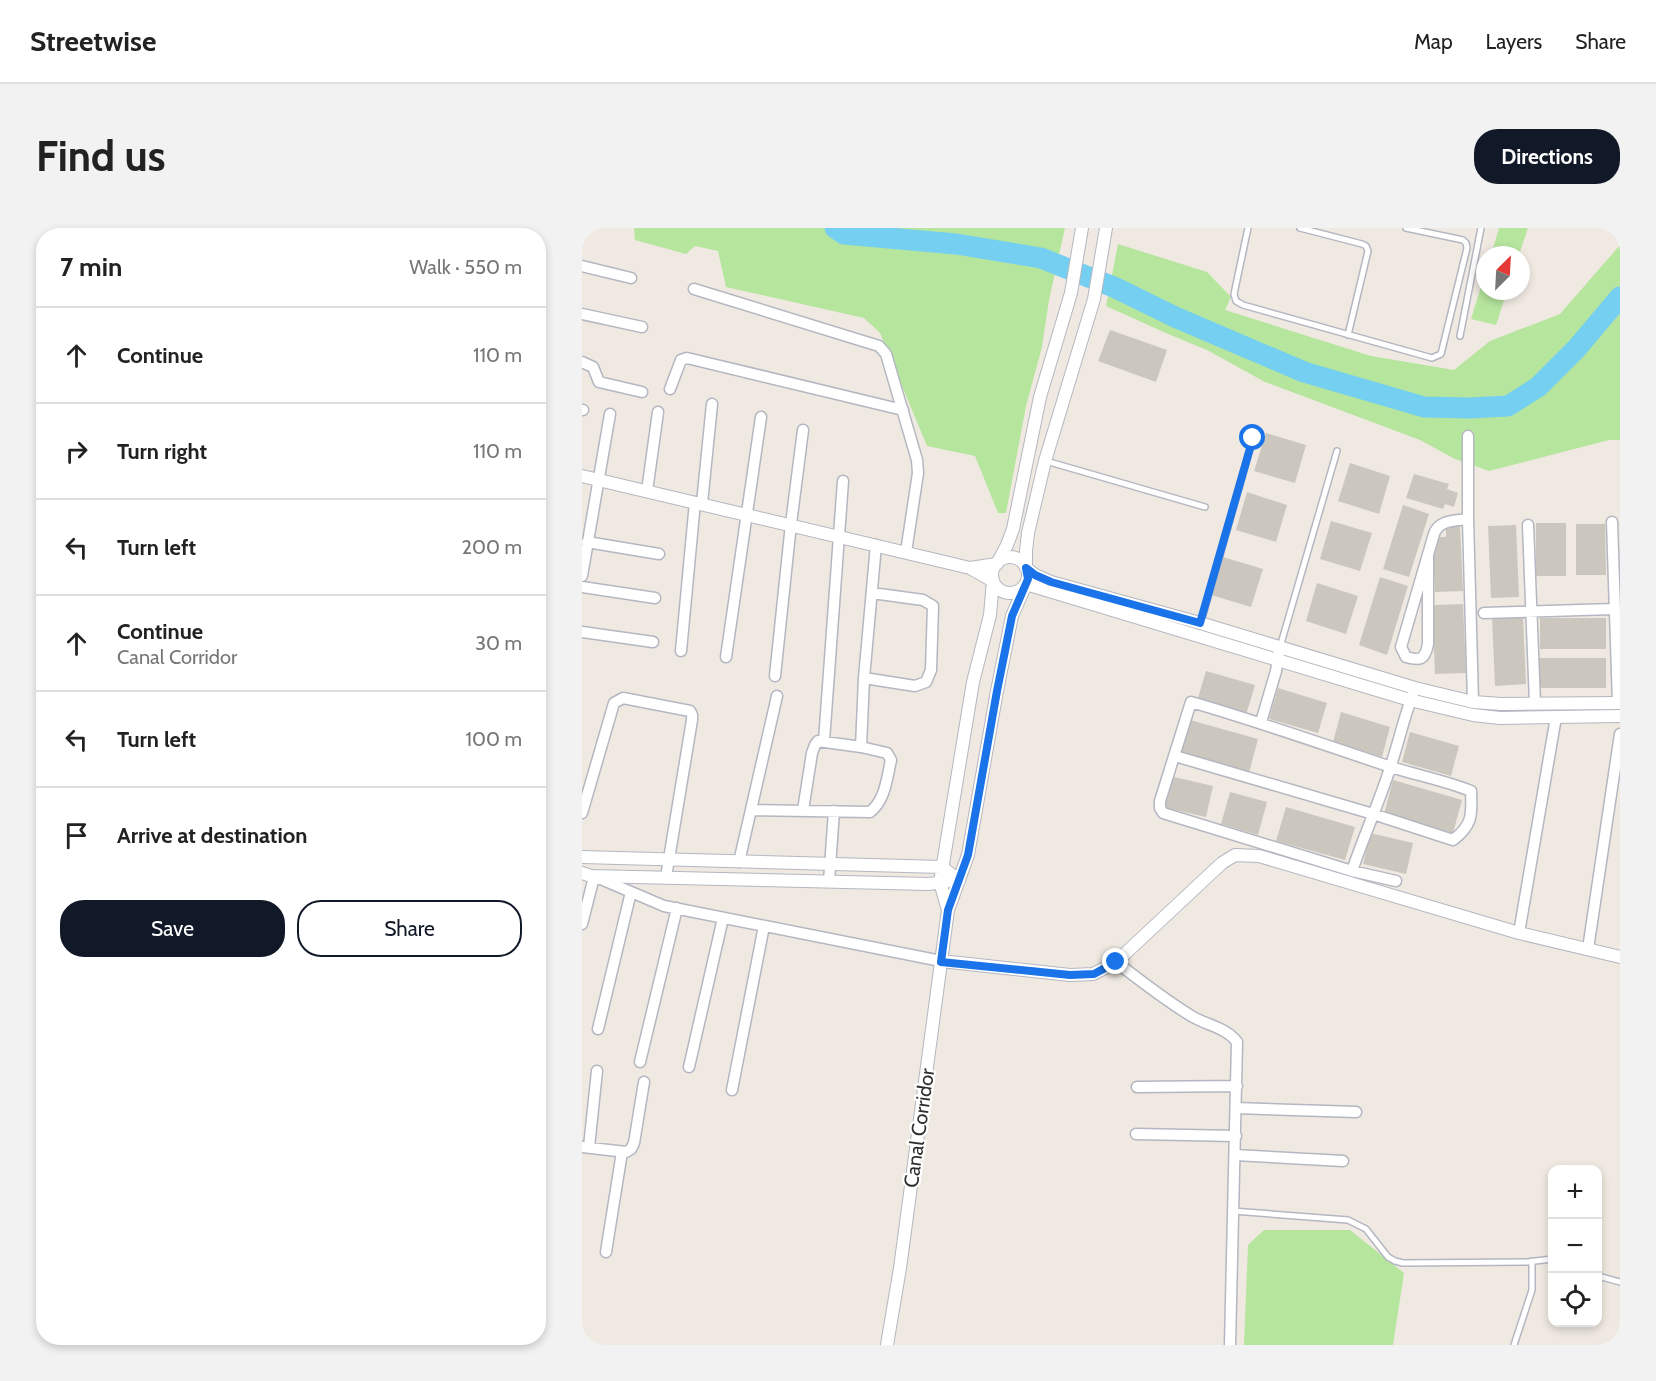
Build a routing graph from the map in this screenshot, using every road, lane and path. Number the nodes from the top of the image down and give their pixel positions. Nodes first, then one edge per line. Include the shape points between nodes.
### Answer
1 (1082, 228) edge
2 (1106, 228) edge
3 (1248, 228) edge
4 (1300, 228) edge
5 (1406, 228) edge
6 (1481, 228) edge
7 (582, 266) edge
8 (631, 278) dead end
9 (694, 289) dead end
10 (582, 314) edge
11 (642, 327) dead end
12 (1348, 335) junction
13 (1460, 336) dead end
14 (582, 362) edge
15 (670, 389) dead end
16 (642, 392) dead end
17 (712, 404) dead end
18 (903, 410) junction
19 (658, 412) dead end
20 (610, 414) dead end
21 (761, 417) dead end
22 (803, 430) dead end
23 (1468, 436) dead end
24 (1253, 438) dead end
25 (1338, 451) dead end
26 (1045, 461) junction
27 (582, 476) edge
28 (597, 481) junction
29 (843, 481) dead end
30 (647, 491) junction
31 (698, 502) junction
32 (1205, 507) dead end
33 (746, 514) junction
34 (1468, 519) junction
35 (1612, 522) dead end
36 (791, 524) junction
37 (1528, 525) dead end
38 (840, 536) junction
39 (587, 542) junction
40 (876, 545) junction
41 (906, 552) junction
42 (659, 554) dead end
43 (1428, 554) junction
44 (997, 564) junction
45 (970, 568) junction
46 (1026, 568) junction
47 (582, 576) edge
48 (993, 581) junction
49 (1026, 584) junction
50 (582, 587) edge
51 (872, 593) junction
52 (655, 598) dead end
53 (1614, 609) junction
54 (1533, 611) junction
55 (1484, 613) dead end
56 (1200, 623) junction
57 (582, 632) edge
58 (653, 642) dead end
59 (681, 651) dead end
60 (1279, 653) junction
61 (726, 657) dead end
62 (775, 676) dead end
63 (864, 678) junction
64 (1415, 688) junction
65 (777, 696) dead end
66 (1410, 700) junction
67 (1479, 702) junction
68 (1535, 704) junction
69 (1619, 708) edge
70 (1483, 716) junction
71 (1556, 717) junction
72 (1261, 722) junction
73 (1620, 734) edge
74 (824, 741) junction
75 (861, 747) junction
76 (1175, 756) junction
77 (1391, 767) junction
78 (751, 810) junction
79 (803, 810) junction
80 (834, 811) junction
81 (582, 813) edge
82 (1373, 814) junction
83 (582, 857) edge
84 (668, 860) junction
85 (739, 862) junction
86 (829, 864) junction
87 (942, 867) junction
88 (1352, 871) junction
89 (589, 875) edge
90 (666, 877) junction
91 (829, 881) junction
92 (959, 881) junction
93 (1396, 881) dead end
94 (939, 882) junction
95 (631, 892) junction
96 (677, 908) junction
97 (948, 910) junction
98 (723, 918) junction
99 (582, 924) edge
100 (764, 926) junction
101 (1519, 933) junction
102 (1588, 949) junction
103 (1620, 957) edge
104 (941, 962) junction
105 (1116, 962) junction
106 (597, 1029) dead end
107 (640, 1062) dead end
108 (689, 1067) dead end
109 (597, 1071) dead end
110 (644, 1082) dead end
111 (1237, 1086) junction
112 (1137, 1087) dead end
113 (732, 1090) dead end
114 (1236, 1108) junction
115 (1356, 1112) dead end
116 (1136, 1134) dead end
117 (1236, 1136) junction
118 (585, 1147) edge
119 (622, 1152) junction
120 (1235, 1155) junction
121 (1343, 1161) dead end
122 (1233, 1211) junction
123 (606, 1252) dead end
124 (1548, 1260) edge
125 (1532, 1262) junction
126 (1602, 1277) edge
127 (1620, 1281) edge
128 (887, 1345) edge
129 (1230, 1345) edge
130 (1514, 1345) edge

1 - 44 street via 1071,292 1040,397 1013,529
2 - 26 street via 1094,300
3 - 12 lane via 1234,294 1236,301
4 - 12 lane via 1366,246
5 - 12 lane via 1466,243 1441,354 1432,358
6 - 13 lane
7 - 8 street
9 - 18 street via 879,346 886,354
10 - 11 street
14 - 16 street via 593,367 599,382
15 - 18 street via 681,360 687,358
17 - 31 street
18 - 41 street via 918,473
19 - 30 street
20 - 28 street
21 - 33 street
22 - 36 street
23 - 34 street
24 - 56 lane
25 - 60 lane
26 - 32 lane
26 - 46 street via 1028,533
27 - 28 street
28 - 30 street
28 - 39 street
29 - 38 street
30 - 31 street
31 - 33 street
31 - 59 street
33 - 36 street
33 - 61 street
34 - 43 street via 1437,527
34 - 67 street
35 - 53 street
36 - 38 street
36 - 62 street
37 - 54 street
38 - 40 street
38 - 74 street
39 - 42 street
39 - 47 street
40 - 41 street
40 - 51 street
41 - 45 street
43 - 43 street via 1401,647 1406,657 1415,659 1426,654 1428,644
44 - 45 street
44 - 46 street via 1013,558
44 - 48 street
45 - 48 street
46 - 49 street
46 - 56 street via 1051,582
48 - 49 street via 1006,593 1017,592
48 - 87 street via 990,615 973,682
49 - 60 street via 1138,620
49 - 92 street via 1012,616 968,855
50 - 52 street
51 - 63 street
51 - 63 street via 923,600 933,606 931,670 926,682 915,686
53 - 54 street
53 - 69 street
54 - 55 street
54 - 68 street
56 - 60 street
57 - 58 street
60 - 64 street
60 - 66 street
60 - 72 street
63 - 75 street
64 - 66 street
64 - 67 street
65 - 78 street
66 - 70 street
66 - 77 street
67 - 68 street
67 - 70 street
68 - 69 street
69 - 71 street
70 - 71 street
71 - 101 street
72 - 76 street via 1191,702
72 - 77 street
73 - 102 street
74 - 75 street
74 - 79 street via 814,745
75 - 80 street via 887,753 891,760 882,798 870,812
76 - 82 street
76 - 88 street via 1160,801 1163,813
77 - 82 street
77 - 82 street via 1471,791 1472,817 1453,840
78 - 79 street
78 - 85 street
79 - 80 street
80 - 86 street
81 - 84 street via 614,703 622,698 690,711 692,720
82 - 88 street
83 - 84 street
84 - 85 street
84 - 90 street
85 - 86 street
86 - 87 street
86 - 91 street
87 - 92 street
87 - 94 street
88 - 93 street
89 - 90 street
89 - 95 street
89 - 99 street
90 - 91 street
91 - 94 street
92 - 94 street
92 - 97 street
94 - 97 street
95 - 96 street
95 - 106 street
96 - 98 street
96 - 107 street
97 - 104 street, Canal Corridor
98 - 100 street
98 - 108 street
100 - 104 street
100 - 113 street
101 - 102 street
101 - 105 street via 1259,856 1235,855
102 - 103 street
104 - 105 street via 1070,975 1094,974
104 - 128 street, Canal Corridor
105 - 111 street via 1194,1018 1232,1036 1237,1042
109 - 118 street
110 - 119 street via 634,1143
111 - 112 street
111 - 114 street
114 - 115 street
114 - 117 street
116 - 117 street
117 - 120 street
118 - 119 street
119 - 123 street
120 - 121 street
120 - 122 street
122 - 125 lane via 1348,1220 1366,1229 1388,1257 1403,1263
122 - 129 street
124 - 125 lane
125 - 130 lane via 1532,1290
126 - 127 lane

